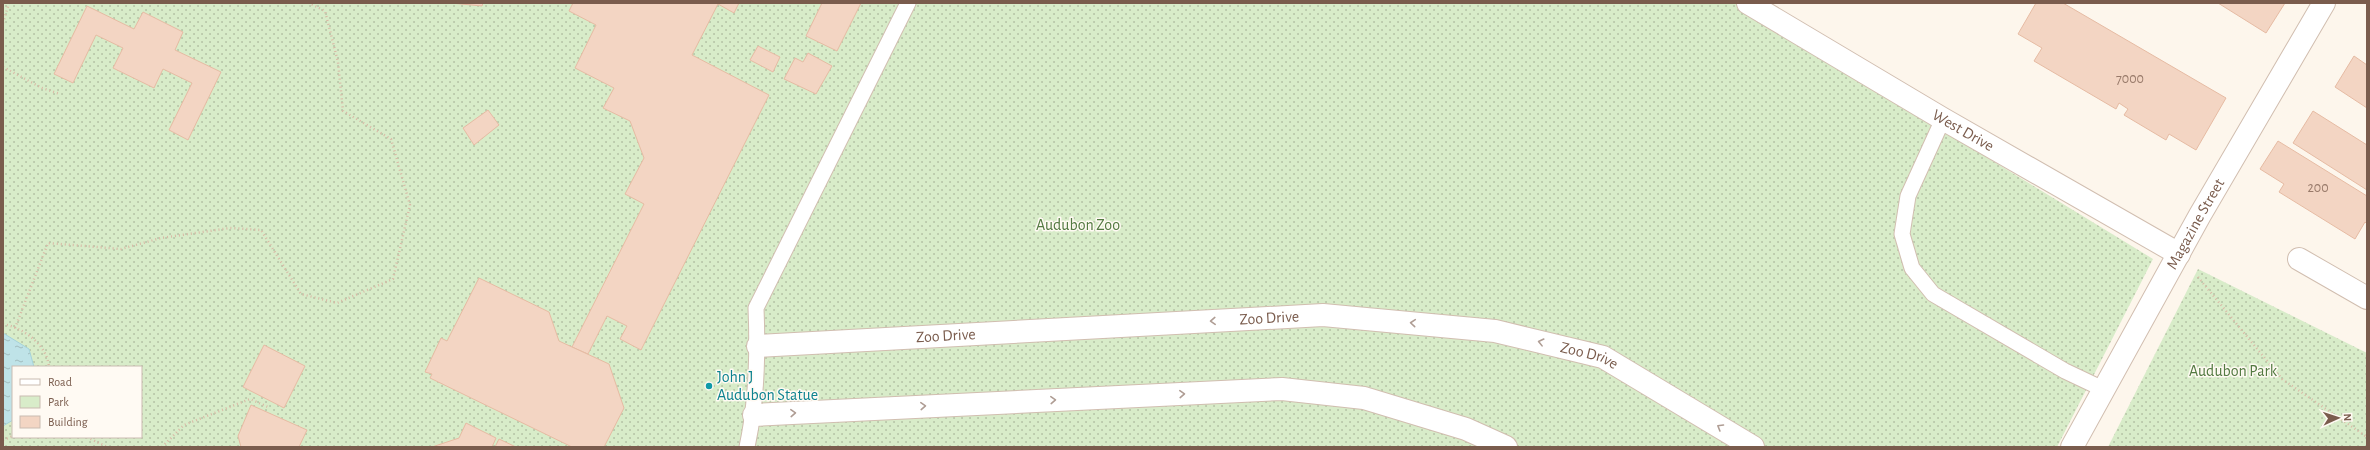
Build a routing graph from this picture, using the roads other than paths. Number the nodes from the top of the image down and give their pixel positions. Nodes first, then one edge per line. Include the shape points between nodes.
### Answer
1 (908, 3) edge
2 (1748, 3) edge
3 (2324, 3) edge
4 (1771, 9) edge
5 (1943, 119) junction
6 (2180, 254) junction
7 (2299, 259) dead end
8 (2367, 298) edge
9 (758, 346) junction
10 (2103, 389) junction
11 (754, 415) junction
12 (747, 447) edge
13 (1506, 447) edge
14 (1753, 447) edge
15 (2072, 447) edge

1 - 9 lane via 756,308
2 - 4 street, West Drive
3 - 6 street, Magazine Street via 2200,215
4 - 5 street, West Drive
5 - 6 street, West Drive
5 - 10 lane via 1908,196 1902,234 1912,268 1933,294 2065,371
6 - 10 street, Magazine Street
7 - 8 street
9 - 11 lane
14 -> 9 street, Zoo Drive via 1603,358 1487,330 1323,314
10 - 15 street, Magazine Street
11 - 12 lane
11 -> 13 street via 1282,389 1364,398 1466,429

